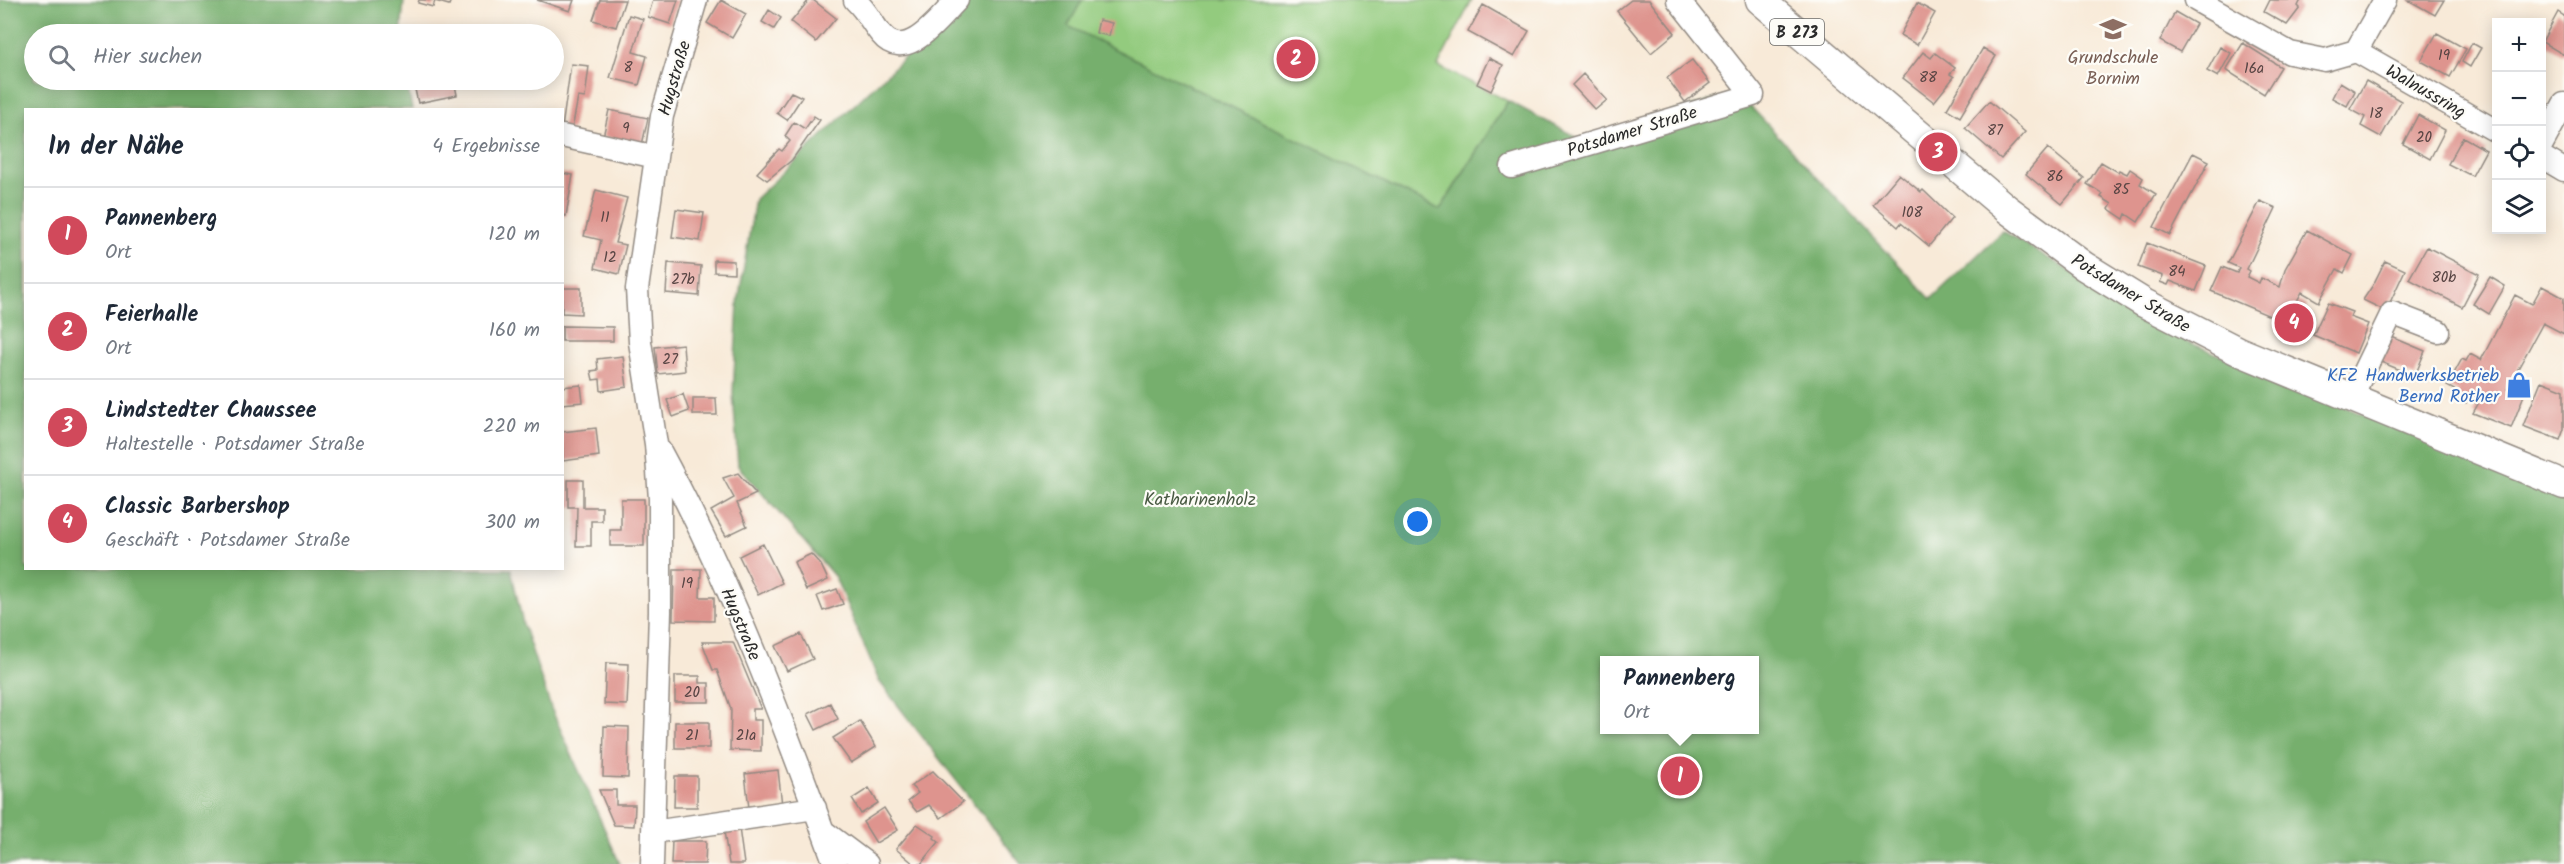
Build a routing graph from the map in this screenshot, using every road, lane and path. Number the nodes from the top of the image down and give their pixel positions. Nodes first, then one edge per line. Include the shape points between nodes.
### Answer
1 (696, 0) edge
2 (855, 0) edge
3 (957, 0) edge
4 (1678, 0) edge
5 (1760, 0) edge
6 (2196, 0) edge
7 (2385, 0) edge
8 (2356, 51) junction
9 (2564, 105) edge
10 (2492, 129) edge
11 (564, 136) edge
12 (2546, 136) edge
13 (656, 157) junction
14 (2546, 160) edge
15 (1512, 167) dead end
16 (2564, 170) edge
17 (2438, 331) dead end
18 (2351, 398) junction
19 (656, 444) junction
20 (2564, 485) edge
21 (815, 808) junction
22 (823, 831) junction
23 (653, 832) junction
24 (652, 864) edge
25 (835, 864) edge
26 (867, 864) edge

1 - 13 street, Hugstraße via 662,116
2 - 3 street via 881,34 899,44 919,39
4 - 15 street, Potsdamer Straße via 1753,95
5 - 18 main road, Potsdamer Straße / B 273 via 1991,197 2084,266 2192,329
6 - 8 street via 2290,53 2325,60
7 - 8 street
8 - 10 street, Walnussring
9 - 12 street
11 - 13 street
13 - 19 street, Hugstraße via 637,303
14 - 16 street
17 - 18 street via 2392,313
18 - 20 main road, Potsdamer Straße / B 273
19 - 21 street, Hugstraße via 685,497 736,612
19 - 23 street, Hugstraße via 661,518
21 - 22 street, Hugstraße
21 - 23 street
22 - 25 street, Hugstraße
22 - 26 street
23 - 24 street, Hugstraße

